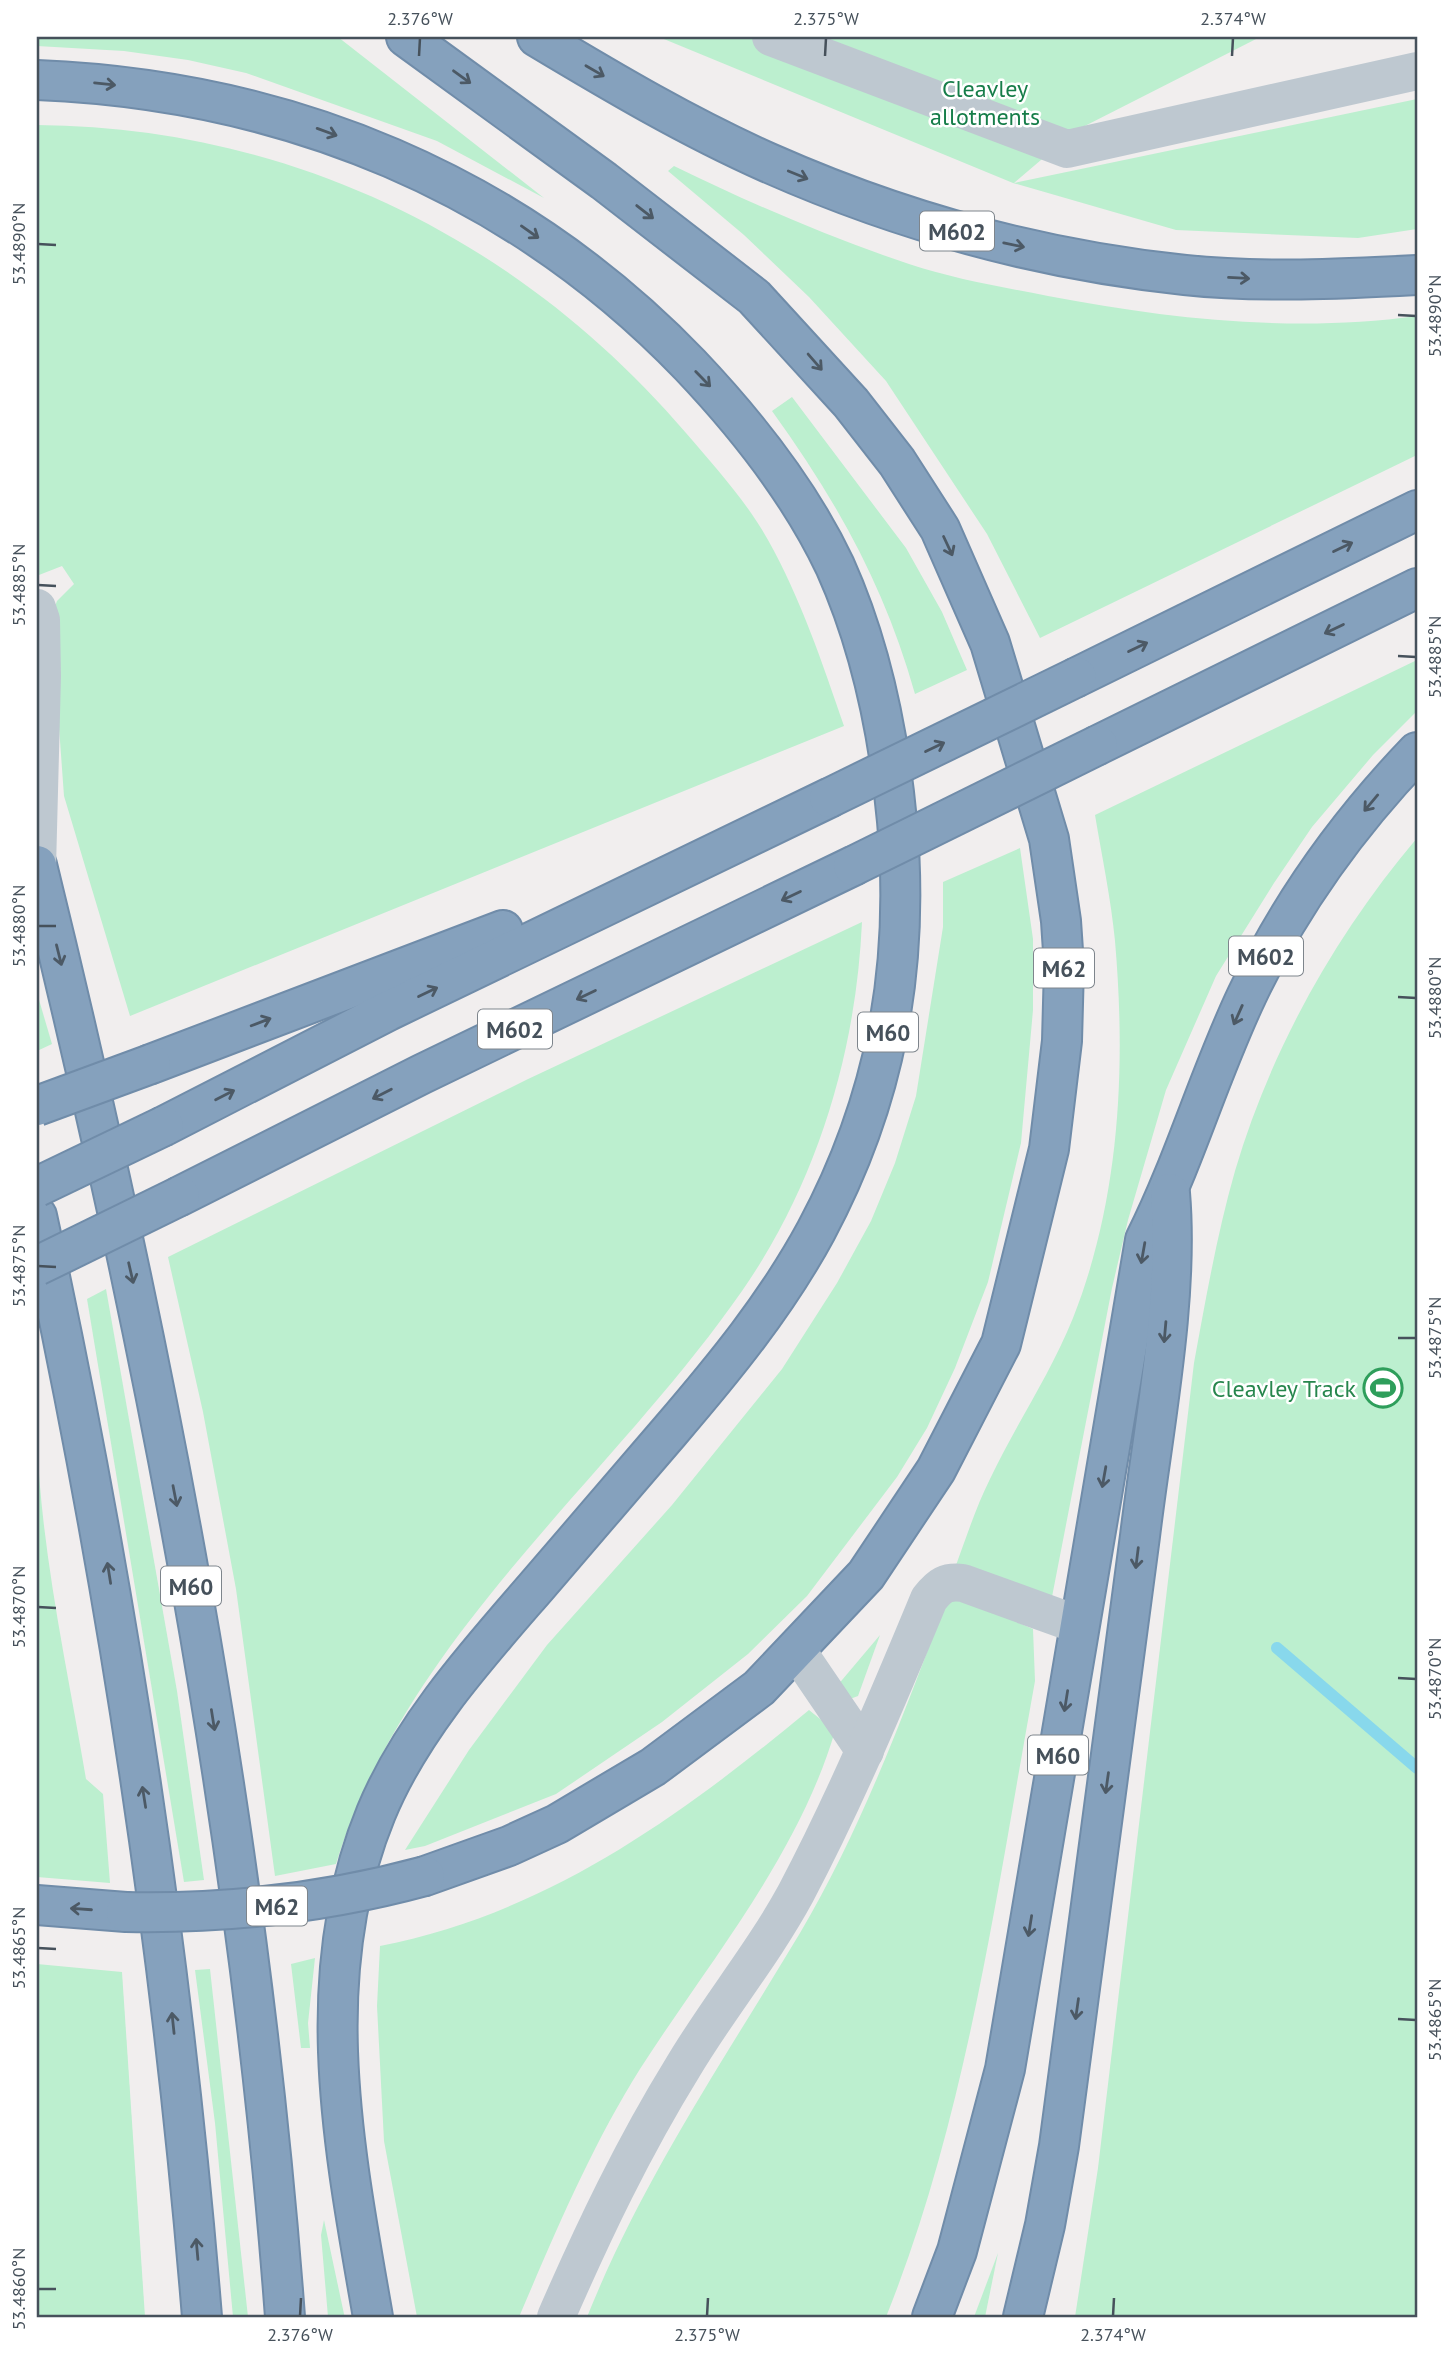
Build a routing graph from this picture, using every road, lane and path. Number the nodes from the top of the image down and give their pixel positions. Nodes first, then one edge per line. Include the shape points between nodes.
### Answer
1 (407, 37) edge
2 (537, 37) edge
3 (771, 37) edge
4 (1417, 71) edge
5 (37, 80) edge
6 (1417, 275) edge
7 (1417, 510) edge
8 (1417, 588) edge
9 (37, 608) edge
10 (1417, 752) edge
11 (738, 841) junction
12 (37, 867) edge
13 (37, 1106) edge
14 (37, 1187) edge
15 (1169, 1191) junction
16 (37, 1216) edge
17 (37, 1266) edge
18 (1079, 1625) junction
19 (797, 1651) junction
20 (865, 1751) junction
21 (37, 1905) edge
22 (202, 2317) edge
23 (285, 2317) edge
24 (373, 2317) edge
25 (556, 2317) edge
26 (932, 2317) edge
27 (1023, 2317) edge

1 -> 19 highway, M62 via 754,297 851,403 940,528 967,586 990,643 1049,839 1064,966 1061,1054 1039,1199 1001,1344 914,1504 866,1576
2 -> 6 highway, M602 via 673,115 768,162 864,200 986,239 1124,268 1187,275 1309,280
3 - 4 lane via 1067,149
5 -> 24 highway, M60 via 146,89 293,120 452,185 577,263 720,396 804,509 852,609 881,712 894,793 902,880 896,992 868,1110 817,1229 776,1300 735,1355 474,1658 401,1765 377,1809 346,1912 337,2057 350,2182
11 -> 7 highway, bridge
8 -> 17 highway, M602, bridge
9 - 12 lane via 42,676
10 -> 15 highway, M602 via 1334,847 1269,948 1221,1054
13 -> 11 highway, bridge
14 -> 11 highway, bridge
12 -> 23 highway, M60 via 138,1305 186,1553 252,1990 276,2191
15 -> 18 highway, M60 via 1145,1240
15 -> 27 highway, M60 via 1174,1237 1125,1650 1059,2146
22 -> 16 highway via 191,2181 147,1813 107,1559
18 - 20 lane via 949,1581 929,1599
18 -> 26 highway, M60 via 1005,2069 957,2251
19 - 20 lane
19 -> 21 highway, M62, bridge via 750,1696 653,1767 557,1824 425,1876 298,1904 217,1912 126,1912
20 - 25 lane via 795,1895 684,2064 613,2189

